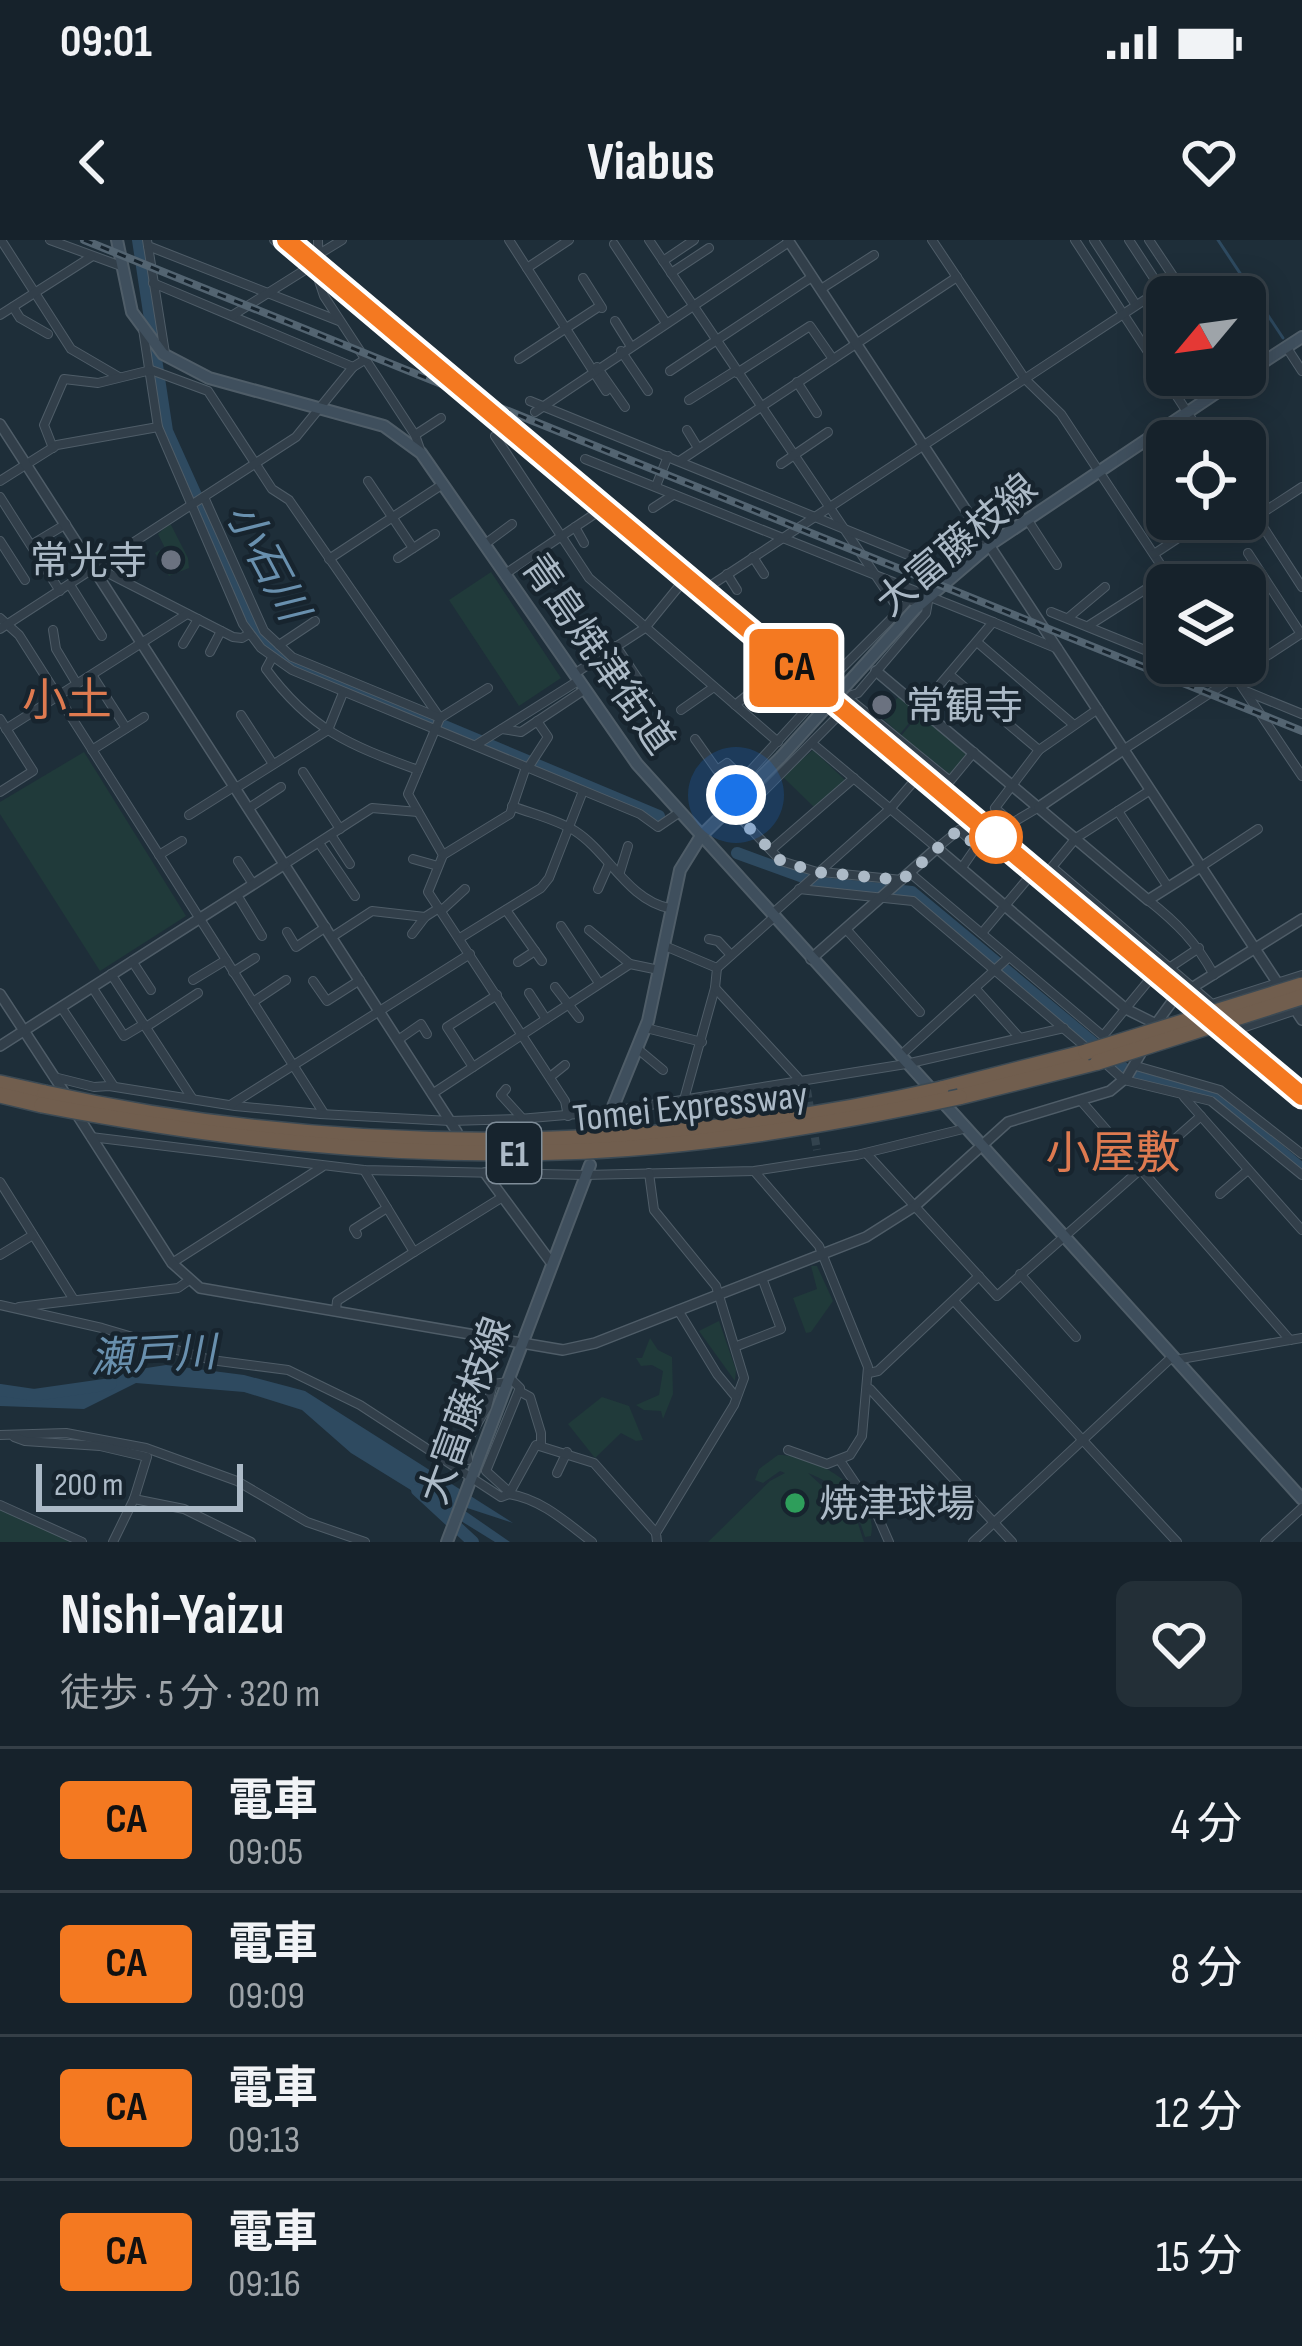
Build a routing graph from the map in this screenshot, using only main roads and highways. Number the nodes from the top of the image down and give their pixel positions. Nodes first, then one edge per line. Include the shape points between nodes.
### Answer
1 (117, 240) edge
2 (1302, 337) edge
3 (1266, 361) edge
4 (1211, 396) edge
5 (701, 836) junction
6 (1302, 985) edge
7 (1300, 1009) edge
8 (1092, 1057) junction
9 (0, 1083) edge
10 (0, 1095) edge
11 (43, 1099) junction
12 (606, 1124) dead end
13 (587, 1170) road end
14 (1302, 1504) edge
15 (447, 1542) edge

1 - 5 main road, 青島焼津街道 via 132,312 164,354 209,378 384,426 421,453 578,682
2 - 3 main road, 大富藤枝線
4 - 5 main road, 大富藤枝線, bridge via 991,544 915,608 735,812
5 - 12 main road, 大富藤枝線 via 680,870 646,1028
5 - 14 main road, 青島焼津街道
6 - 8 highway, Tomei Expressway / E1, bridge
7 - 8 highway, Tomei Expressway / E1, bridge
8 - 11 highway, Tomei Expressway / E1, bridge via 733,1124 627,1134 462,1140 234,1126
8 - 11 highway, Tomei Expressway / E1, bridge via 959,1097 772,1132 520,1153 206,1134
9 - 11 highway, Tomei Expressway / E1
10 - 11 highway, Tomei Expressway / E1
13 - 15 main road, 大富藤枝線

